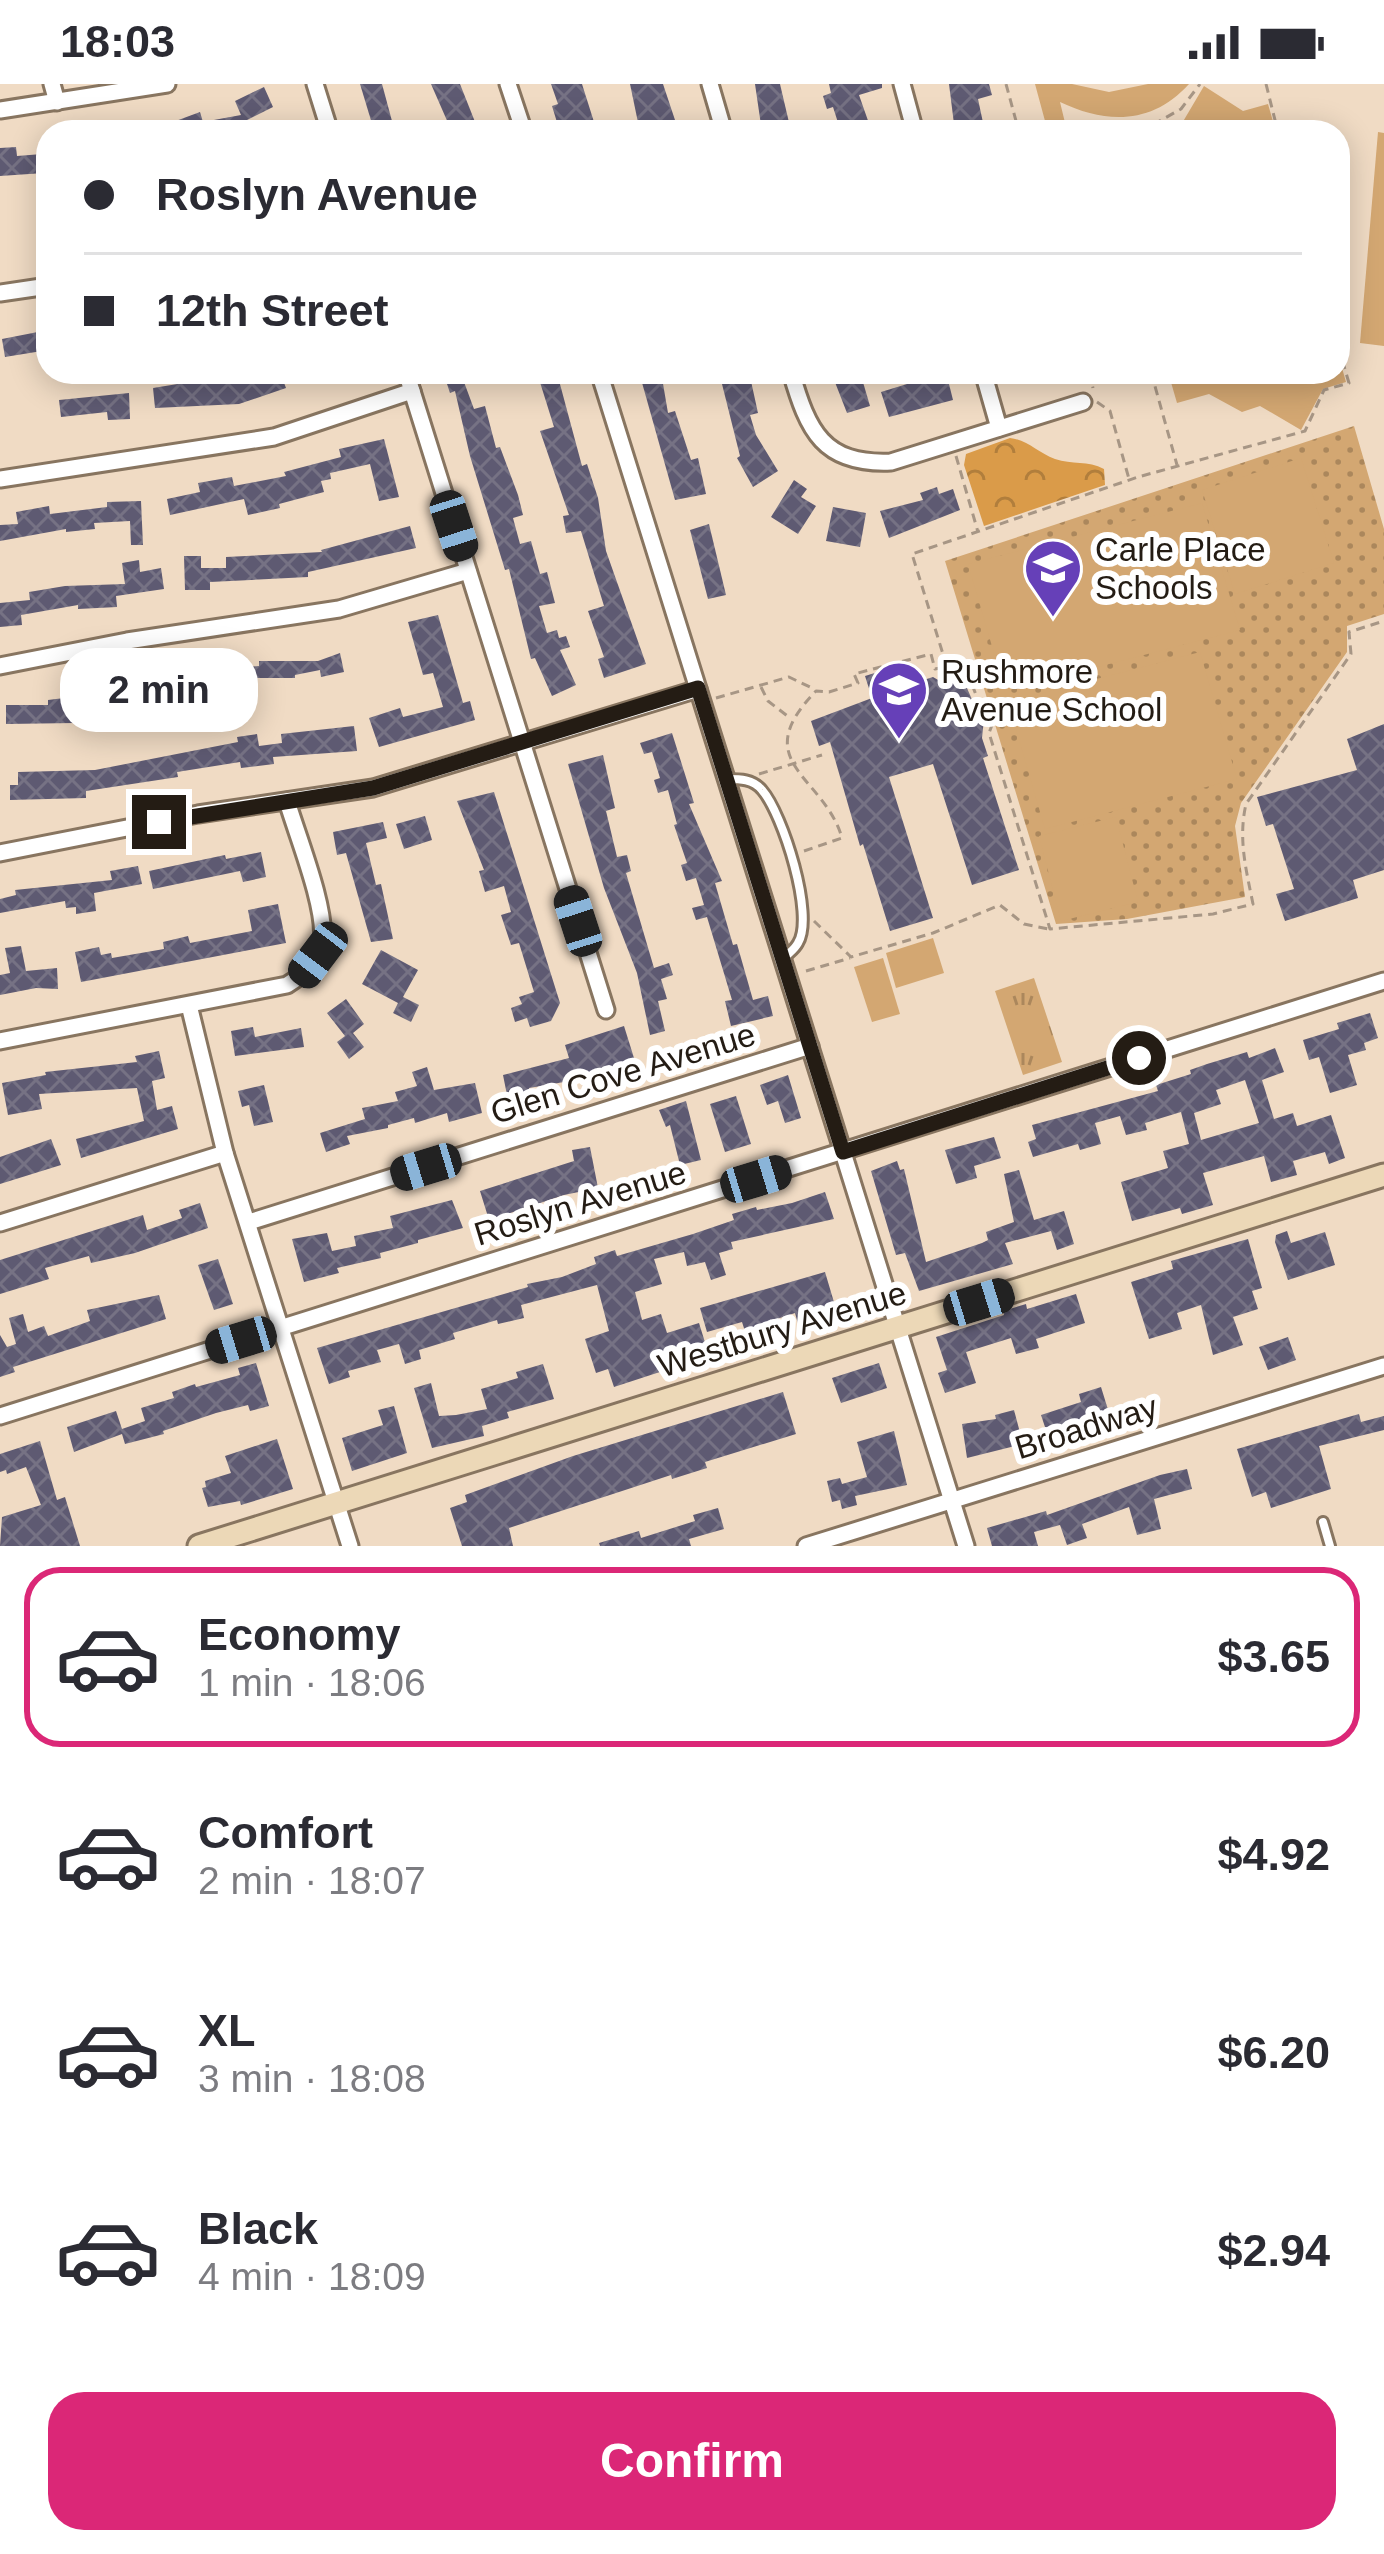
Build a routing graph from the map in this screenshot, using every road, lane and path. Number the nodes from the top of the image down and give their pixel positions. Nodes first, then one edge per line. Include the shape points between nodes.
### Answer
1 (52, 84) edge
2 (167, 84) edge
3 (315, 84) edge
4 (508, 84) edge
5 (710, 84) edge
6 (902, 84) edge
7 (1006, 84) edge
8 (1200, 84) edge
9 (1266, 84) edge
10 (57, 102) junction
11 (0, 110) edge
12 (326, 120) edge
13 (520, 120) edge
14 (720, 120) edge
15 (912, 120) edge
16 (1016, 120) edge
17 (1161, 120) edge
18 (1275, 120) edge
19 (36, 288) edge
20 (0, 293) edge
21 (410, 384) edge
22 (603, 384) edge
23 (795, 384) edge
24 (986, 384) edge
25 (1092, 384) edge
26 (1154, 384) edge
27 (1343, 384) edge
28 (412, 391) junction
29 (1083, 402) dead end
30 (999, 428) junction
31 (952, 442) junction
32 (1178, 466) junction
33 (0, 478) edge
34 (1130, 480) junction
35 (978, 532) junction
36 (468, 571) junction
37 (1384, 621) edge
38 (0, 666) edge
39 (947, 667) junction
40 (760, 685) junction
41 (698, 688) junction
42 (816, 691) junction
43 (714, 698) dead end
44 (792, 718) junction
45 (522, 742) junction
46 (822, 755) dead end
47 (795, 764) junction
48 (758, 775) dead end
49 (726, 778) junction
50 (287, 801) junction
51 (802, 852) dead end
52 (0, 853) edge
53 (814, 921) dead end
54 (1050, 929) junction
55 (851, 957) junction
56 (782, 959) junction
57 (806, 971) dead end
58 (1384, 981) edge
59 (189, 1005) junction
60 (606, 1010) dead end
61 (0, 1040) edge
62 (810, 1046) junction
63 (843, 1152) junction
64 (225, 1153) junction
65 (1384, 1175) edge
66 (249, 1222) junction
67 (0, 1223) edge
68 (898, 1327) junction
69 (281, 1328) junction
70 (1384, 1366) edge
71 (0, 1416) edge
72 (952, 1500) junction
73 (337, 1503) junction
74 (1323, 1522) dead end
75 (200, 1546) edge
76 (350, 1546) edge
77 (806, 1546) edge
78 (966, 1546) edge
79 (1330, 1546) edge

1 - 10 street
2 - 10 street
3 - 12 street
4 - 13 street
5 - 14 street
6 - 15 street
7 - 16 path
8 - 17 path
9 - 18 path
10 - 11 street
19 - 20 street
21 - 28 street
22 - 41 street
23 - 31 street via 807,423 845,458 891,462
24 - 30 street
25 - 34 path via 1096,401 1110,411
26 - 32 path
27 - 32 path via 1324,390 1304,431
28 - 33 street via 274,437
28 - 36 street
29 - 30 street
30 - 31 street
31 - 35 path
32 - 34 path
34 - 35 path
35 - 39 path via 912,554
36 - 38 street via 339,609
36 - 45 street
37 - 54 path via 1349,632 1351,654 1246,804 1240,827 1253,904
39 - 42 path via 935,669 931,654
39 - 54 path via 967,671 988,708
40 - 42 path via 789,677
40 - 43 path
40 - 44 path
41 - 45 street
41 - 49 street
42 - 44 path
44 - 47 path via 785,740
45 - 50 street via 373,788
45 - 60 street
46 - 47 path
47 - 48 path
47 - 51 path via 836,815 842,838
49 - 56 street
49 - 56 lane via 762,788 790,854 802,916 800,941
50 - 52 street
50 - 59 street via 321,916 318,955 287,985
53 - 55 path
54 - 55 path via 1024,924 1000,905
55 - 57 path
56 - 62 street
58 - 63 street, Roslyn Avenue
59 - 61 street
59 - 64 street
62 - 63 street
62 - 66 street, Glen Cove Avenue
63 - 68 street
63 - 69 street, Roslyn Avenue
64 - 66 street
64 - 67 street
65 - 68 main road, Westbury Avenue
66 - 69 street
68 - 72 street
68 - 73 main road, Westbury Avenue
69 - 71 street, Roslyn Avenue
69 - 73 street
70 - 72 street, Broadway
72 - 77 street, Broadway
72 - 78 street
73 - 75 main road, Westbury Avenue
73 - 76 street
74 - 79 lane

